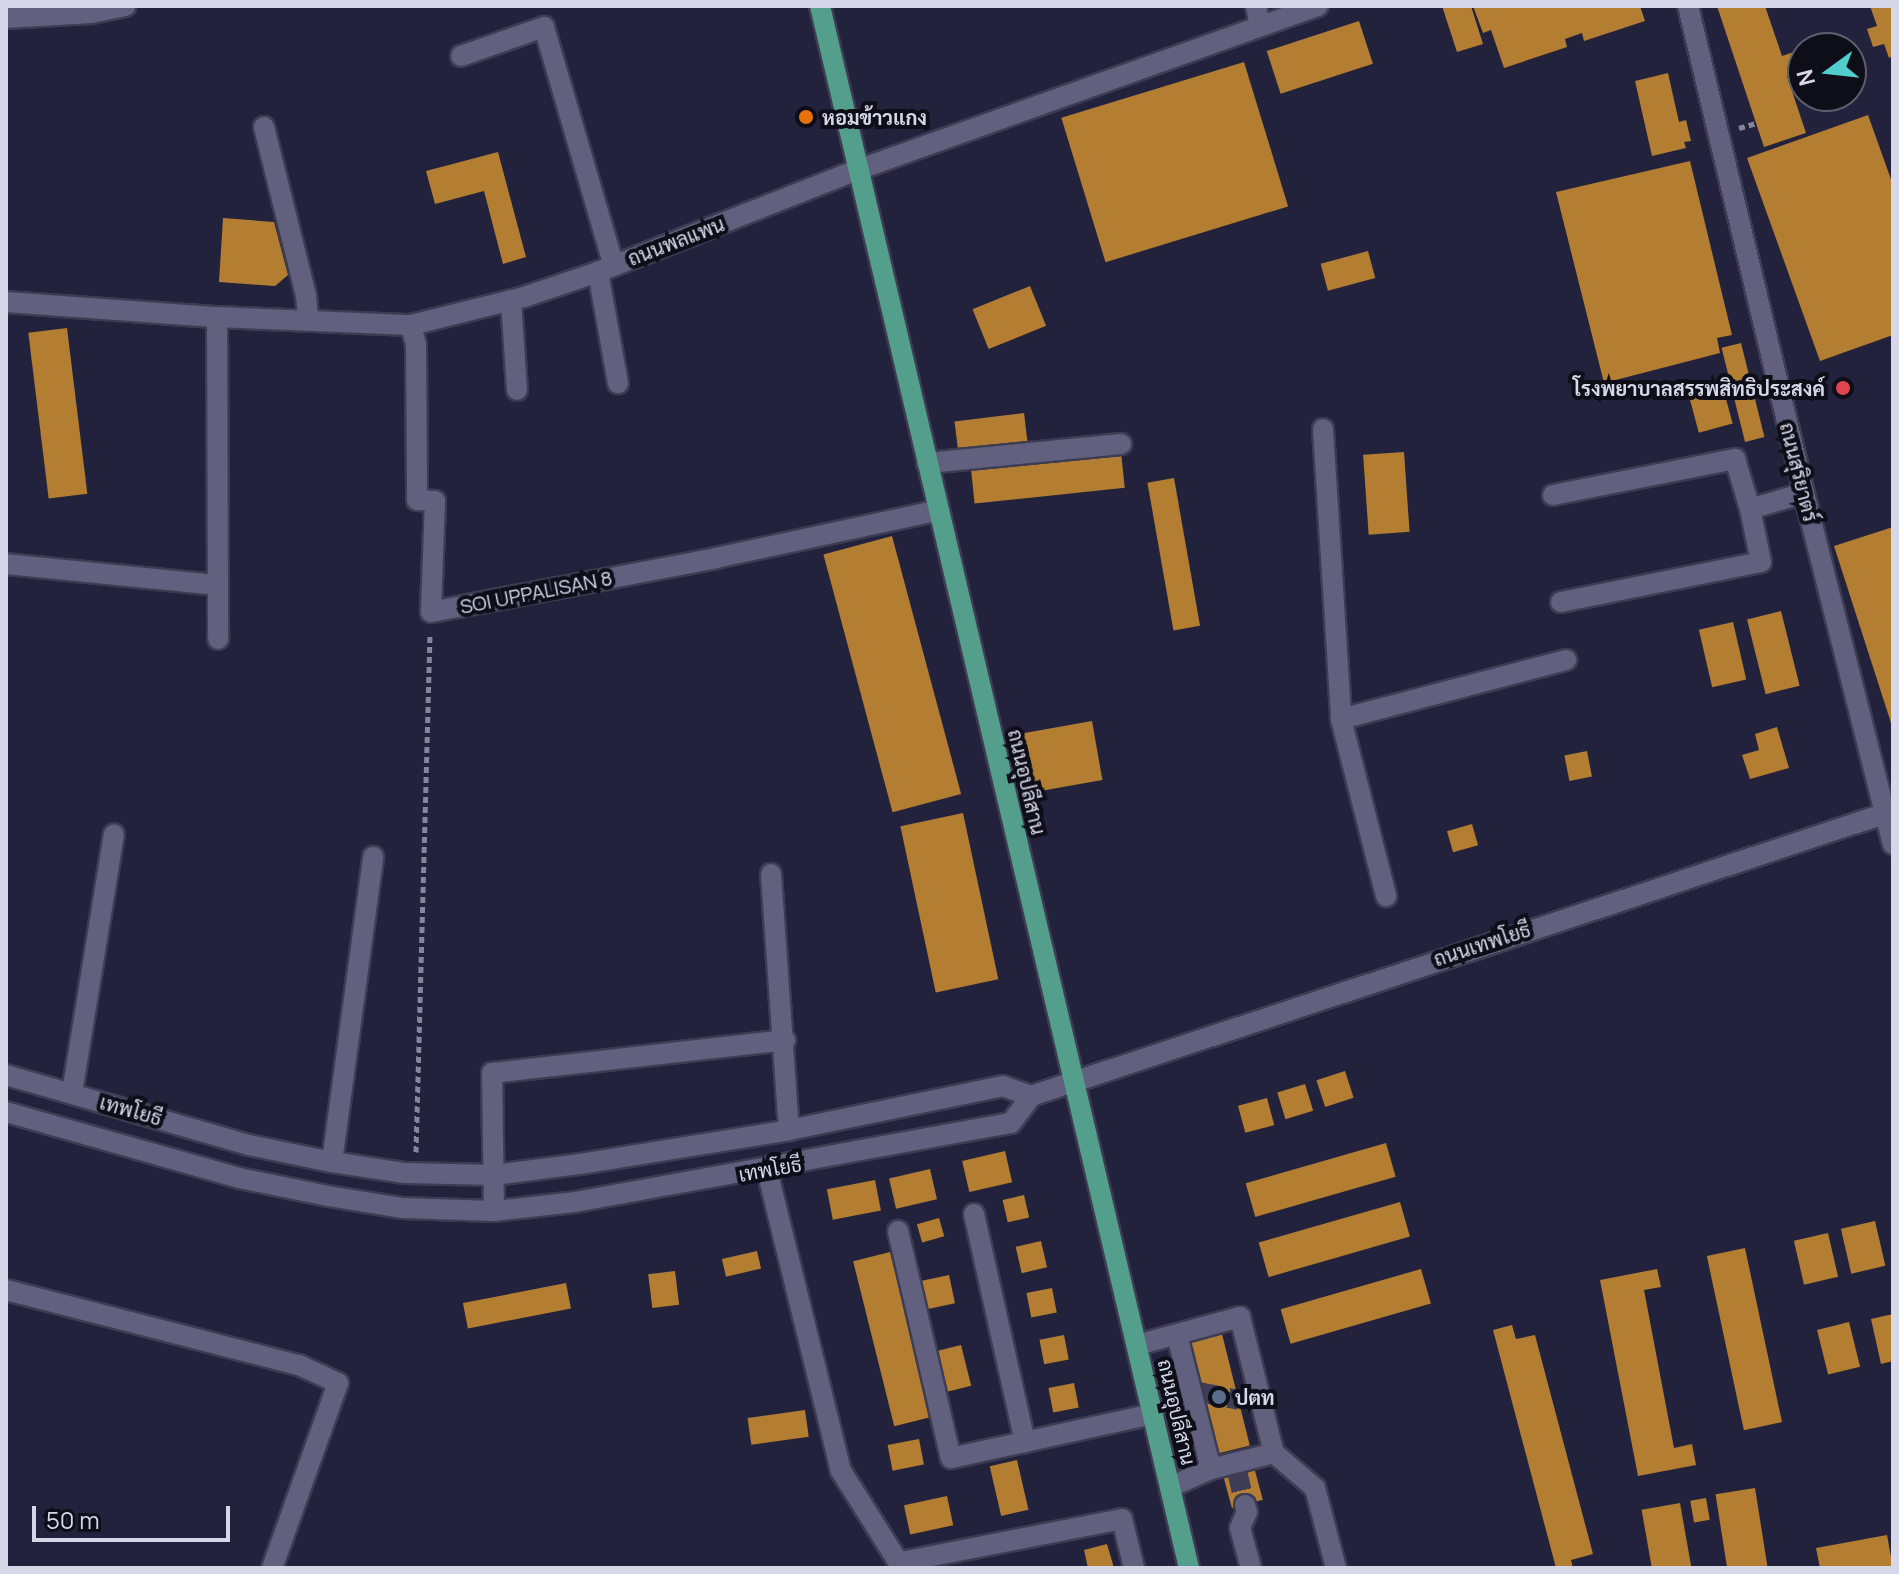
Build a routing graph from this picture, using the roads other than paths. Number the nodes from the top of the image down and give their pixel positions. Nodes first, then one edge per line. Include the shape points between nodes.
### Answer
1 (125, 6) edge
2 (820, 6) edge
3 (1318, 6) edge
4 (1688, 6) edge
5 (1258, 16) edge
6 (6, 18) edge
7 (461, 56) dead end
8 (264, 127) dead end
9 (860, 169) junction
10 (606, 269) junction
11 (511, 300) junction
12 (6, 302) edge
13 (217, 317) junction
14 (308, 319) junction
15 (411, 325) junction
16 (618, 383) dead end
17 (517, 390) dead end
18 (1323, 429) dead end
19 (1121, 444) dead end
20 (927, 463) junction
21 (1804, 493) junction
22 (1553, 495) dead end
23 (1750, 509) junction
24 (939, 510) junction
25 (6, 564) edge
26 (218, 585) junction
27 (1561, 602) dead end
28 (218, 639) dead end
29 (1566, 660) dead end
30 (1341, 719) junction
31 (1889, 812) edge
32 (114, 834) dead end
33 (1893, 844) edge
34 (373, 857) dead end
35 (771, 874) dead end
36 (1386, 896) dead end
37 (785, 1040) junction
38 (6, 1075) edge
39 (1073, 1084) junction
40 (72, 1093) junction
41 (1031, 1096) junction
42 (6, 1112) edge
43 (789, 1130) junction
44 (332, 1162) junction
45 (767, 1170) junction
46 (494, 1175) junction
47 (494, 1211) junction
48 (974, 1214) dead end
49 (898, 1231) dead end
50 (6, 1290) edge
51 (1177, 1335) junction
52 (1137, 1345) junction
53 (1239, 1400) tunnel mouth
54 (1261, 1404) junction
55 (1153, 1414) junction
56 (1025, 1442) junction
57 (1274, 1453) junction
58 (1211, 1469) junction
59 (1170, 1487) junction
60 (1245, 1505) tunnel mouth
61 (902, 1565) edge
62 (272, 1568) edge
63 (1134, 1568) edge
64 (1189, 1568) edge
65 (1251, 1568) edge
66 (1336, 1568) edge

1 - 6 street
2 - 9 main road, ถนนอุปลีสาน
3 - 5 street, ถนนพลแพน
4 - 21 street, ถนนสุริยาตร์
5 - 9 street, ถนนพลแพน
7 - 10 street via 544,27
8 - 14 street
9 - 10 street, ถนนพลแพน
9 - 20 main road, ถนนอุปลีสาน
10 - 11 street, ถนนพลแพน
10 - 16 street
11 - 15 street, ถนนพลแพน
11 - 17 street
12 - 13 street, ถนนพลแพน
13 - 14 street, ถนนพลแพน
13 - 26 street
14 - 15 street, ถนนพลแพน
15 - 24 street, SOI UPPALISAN 8 via 416,345 417,500 435,501 431,612
18 - 30 street
19 - 20 street
20 - 24 main road, ถนนอุปลีสาน
21 - 23 street
21 - 31 street, ถนนสุริยาตร์
22 - 23 street via 1735,459
23 - 27 street via 1761,562
24 - 39 main road, ถนนอุปลีสาน
25 - 26 street
26 - 28 street
29 - 30 street
30 - 36 street
31 - 33 street, ถนนสุริยาตร์
31 - 39 street, ถนนเทพโยธี via 1365,982
32 - 40 street
34 - 44 street
35 - 37 street
37 - 43 street
37 - 46 street via 492,1073
38 - 40 street, เทพโยธี
39 - 41 street, เทพโยธี
39 - 52 main road, ถนนอุปลีสาน
40 - 44 street, เทพโยธี via 249,1145
41 - 43 street, เทพโยธี via 1003,1086
41 - 45 street, เทพโยธี via 1011,1123
42 - 47 street, เทพโยธี via 239,1178 403,1208
43 - 46 street, เทพโยธี
44 - 46 street, เทพโยธี via 415,1173
45 - 47 street, เทพโยธี
45 - 61 street via 841,1471
46 - 47 street
48 - 56 street
49 - 56 street via 951,1458
50 - 62 street via 299,1365 338,1383
51 - 52 street
51 - 54 street via 1240,1317
51 - 58 street
52 - 55 main road, ถนนอุปลีสาน
53 - 54 street
54 - 57 street
55 - 56 street
55 - 59 main road, ถนนอุปลีสาน
57 - 58 street
57 - 66 street via 1315,1488
58 - 59 street
59 - 64 main road, ถนนอุปลีสาน
60 - 65 street via 1240,1528
61 - 63 street via 1122,1519

